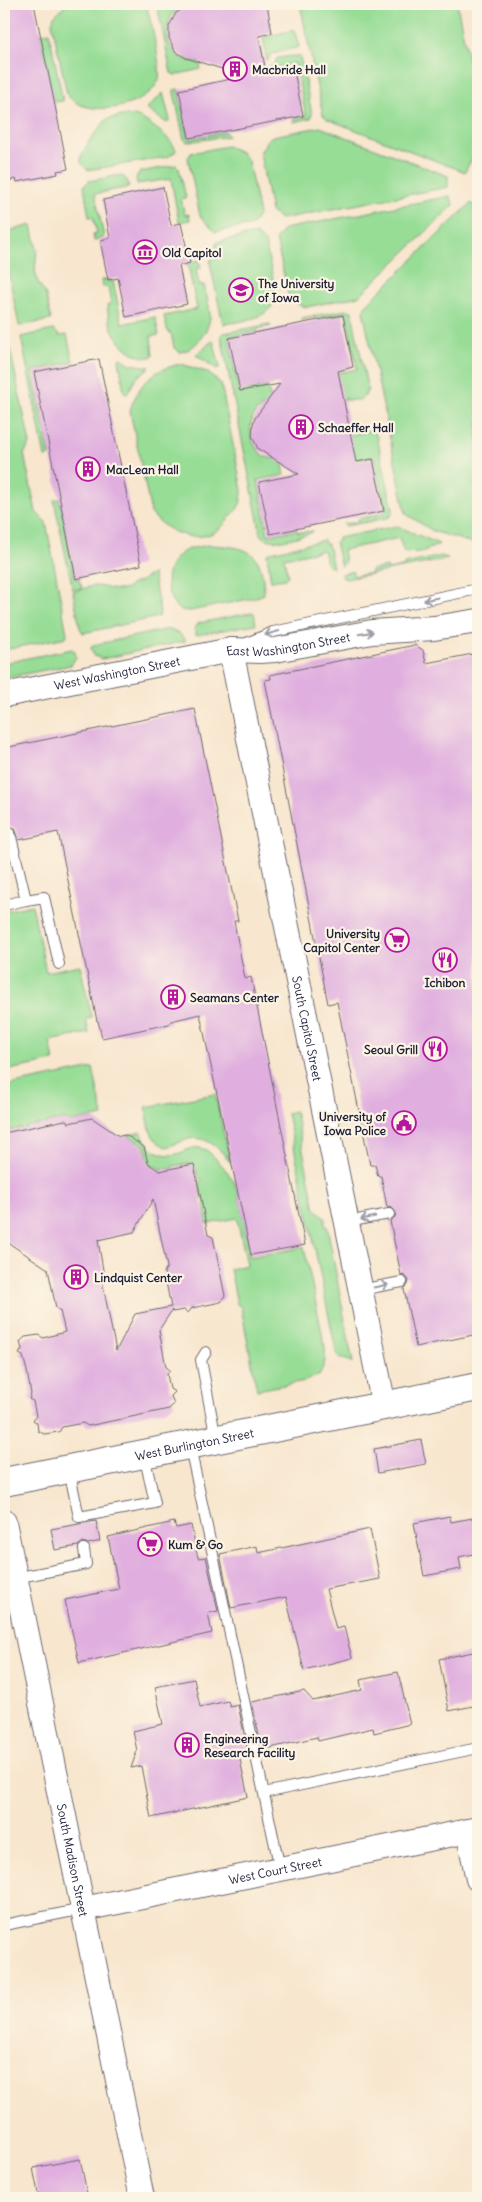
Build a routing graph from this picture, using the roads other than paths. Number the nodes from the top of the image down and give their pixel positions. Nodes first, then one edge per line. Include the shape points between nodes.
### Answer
1 (478, 589) edge
2 (478, 621) edge
3 (231, 650) junction
4 (4, 695) edge
5 (10, 833) dead end
6 (26, 900) junction
7 (4, 905) edge
8 (59, 964) dead end
9 (388, 1214) dead end
10 (347, 1222) junction
11 (402, 1282) dead end
12 (360, 1290) junction
13 (206, 1352) dead end
14 (478, 1387) edge
15 (384, 1406) junction
16 (216, 1440) junction
17 (190, 1445) junction
18 (144, 1454) junction
19 (69, 1470) junction
20 (4, 1482) edge
21 (4, 1522) edge
22 (84, 1549) dead end
23 (15, 1578) junction
24 (478, 1748) edge
25 (264, 1793) junction
26 (473, 1830) edge
27 (280, 1869) junction
28 (478, 1880) edge
29 (83, 1909) junction
30 (4, 1924) edge
31 (142, 2198) edge

1 -> 3 lane, East Washington Street via 272,632
3 -> 2 street, East Washington Street via 275,650 372,632
3 - 4 street, West Washington Street
3 - 10 street, South Capitol Street
5 - 6 lane
6 - 7 lane
6 - 8 lane via 44,897
9 -> 10 lane
10 - 12 street, South Capitol Street
12 -> 11 lane
12 - 15 street, South Capitol Street
13 - 16 lane via 201,1360
14 - 15 main road, West Burlington Street
15 - 16 main road, West Burlington Street
16 - 17 main road, West Burlington Street
17 - 18 main road, West Burlington Street
17 - 25 lane
18 - 19 main road, West Burlington Street
18 - 19 lane via 155,1503 79,1517
19 - 20 main road, West Burlington Street
21 - 23 street, South Madison Street
22 - 23 lane via 86,1564
23 - 29 street, South Madison Street
24 - 25 lane
25 - 27 lane
26 - 27 street, West Court Street
26 - 28 street
27 - 29 street, West Court Street
29 - 30 lane
29 - 31 street, South Madison Street

